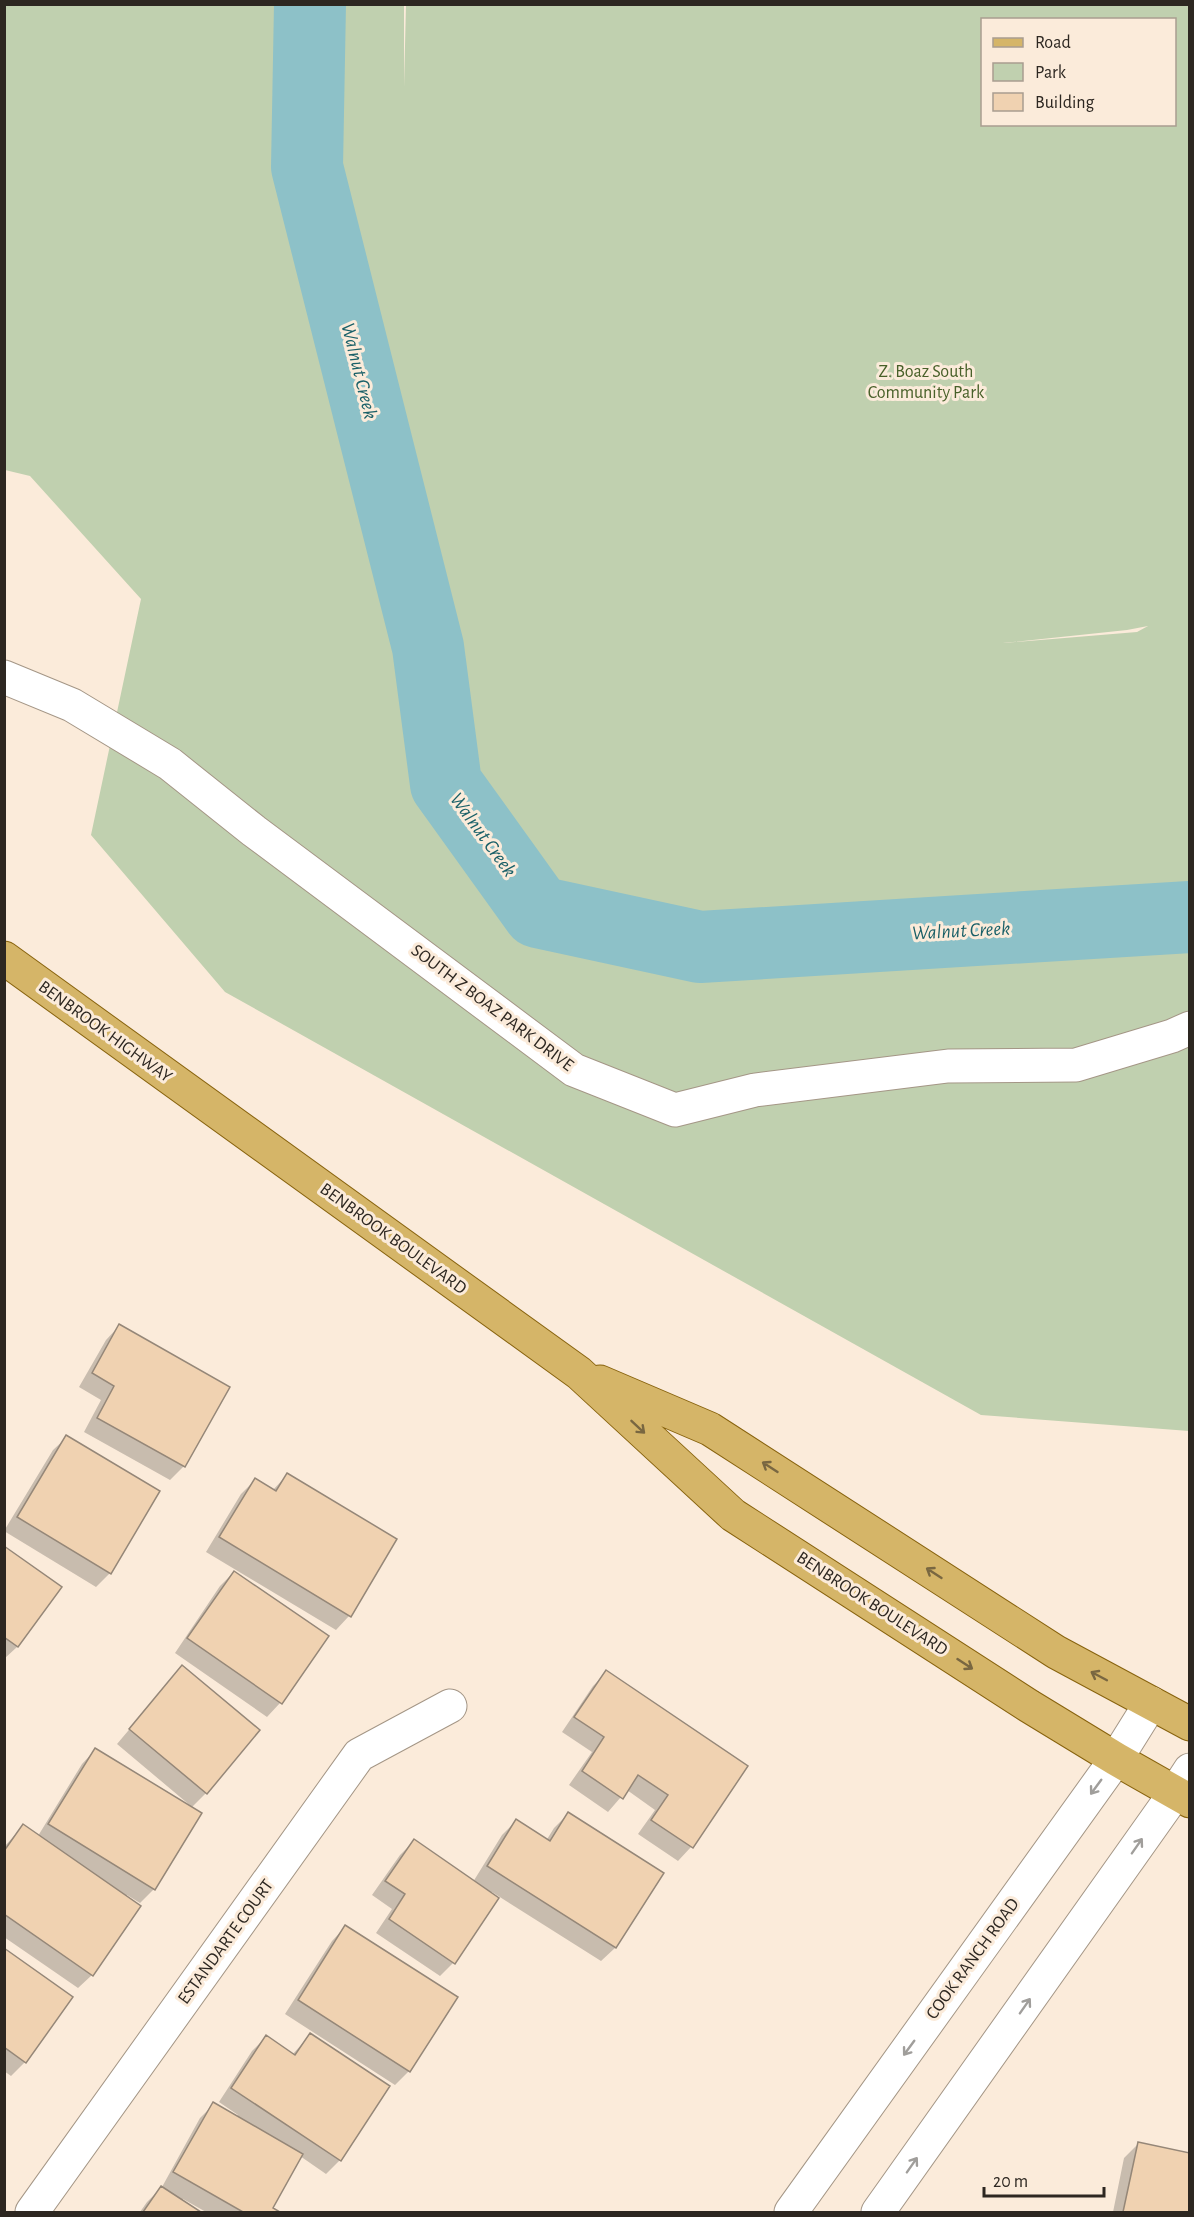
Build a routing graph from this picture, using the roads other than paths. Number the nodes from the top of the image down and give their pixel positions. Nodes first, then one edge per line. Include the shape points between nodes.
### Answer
1 (4, 676) edge
2 (4, 958) edge
3 (1190, 1028) edge
4 (206, 1105) joint
5 (579, 1373) junction
6 (1151, 1703) junction
7 (450, 1706) dead end
8 (1190, 1724) edge
9 (1116, 1759) junction
10 (1185, 1788) edge
11 (32, 2212) edge
12 (791, 2212) edge
13 (878, 2212) edge

1 - 3 street, SOUTH Z BOAZ PARK DRIVE via 72,705 170,764 574,1070 675,1110 755,1090 948,1066 1076,1065
2 - 4 main road, BENBROOK HIGHWAY
4 - 5 main road, BENBROOK BOULEVARD
6 -> 5 main road, BENBROOK BOULEVARD via 1056,1653 710,1429
5 -> 9 main road, BENBROOK BOULEVARD via 733,1515
6 - 8 main road, BENBROOK BOULEVARD
6 - 9 street, COOK RANCH ROAD
7 - 11 street, ESTANDARTE COURT via 359,1755
9 - 10 main road, BENBROOK BOULEVARD
9 -> 12 street, COOK RANCH ROAD
13 -> 10 street

